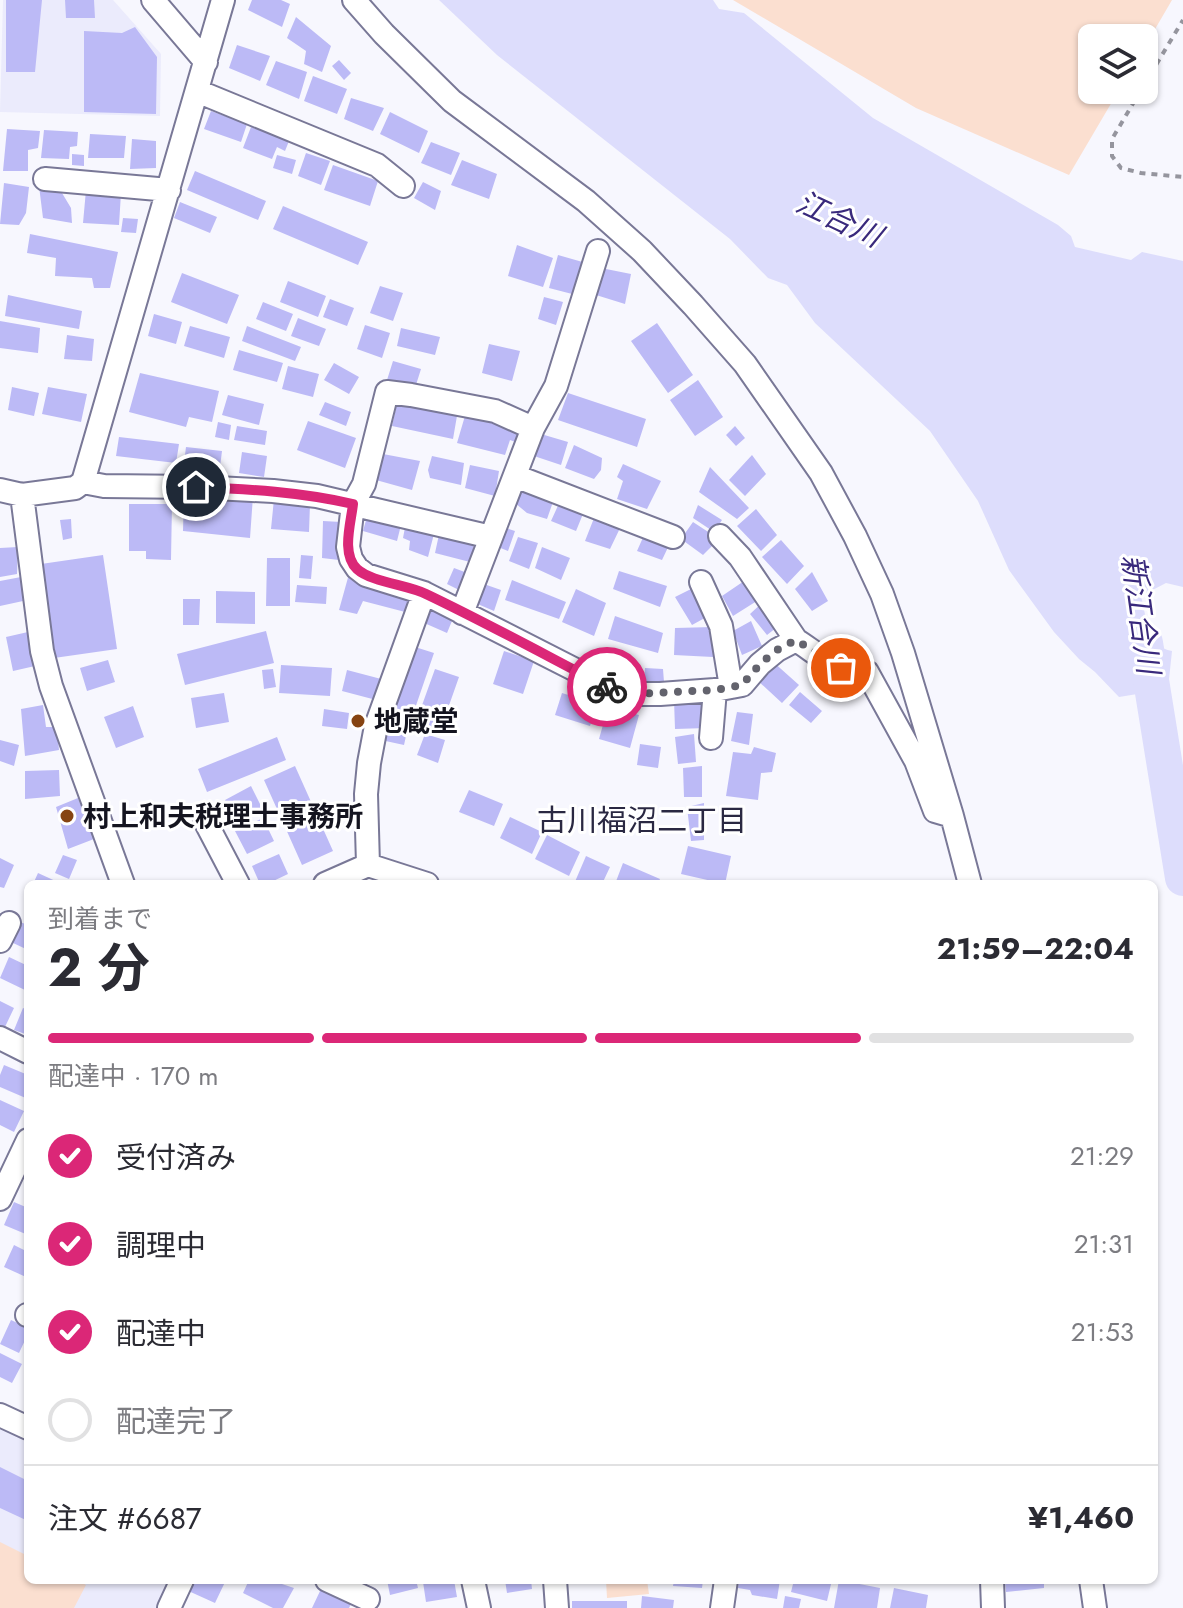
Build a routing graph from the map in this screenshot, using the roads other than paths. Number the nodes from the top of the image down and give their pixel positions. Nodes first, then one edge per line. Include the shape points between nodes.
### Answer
1 (153, 0) edge
2 (223, 0) edge
3 (354, 0) edge
4 (206, 62) junction
5 (197, 91) junction
6 (45, 179) dead end
7 (403, 186) dead end
8 (169, 190) junction
9 (598, 251) dead end
10 (533, 428) junction
11 (515, 476) junction
12 (83, 482) junction
13 (0, 490) edge
14 (22, 495) junction
15 (353, 504) junction
16 (720, 536) dead end
17 (491, 537) junction
18 (673, 537) dead end
19 (701, 582) dead end
20 (424, 593) junction
21 (462, 613) junction
22 (796, 640) junction
23 (723, 689) junction
24 (711, 738) dead end
25 (952, 816) junction
26 (205, 821) dead end
27 (368, 865) junction
28 (122, 880) edge
29 (236, 880) edge
30 (334, 880) edge
31 (415, 880) edge
32 (969, 880) edge
33 (0, 1038) edge
34 (24, 1050) edge
35 (24, 1148) edge
36 (0, 1199) edge
37 (0, 1415) edge
38 (24, 1426) edge
39 (180, 1584) edge
40 (337, 1584) edge
41 (474, 1584) edge
42 (555, 1584) edge
43 (725, 1584) edge
44 (992, 1584) edge
45 (1092, 1584) edge
46 (367, 1596) edge
47 (169, 1608) edge
48 (479, 1608) edge
49 (557, 1608) edge
50 (722, 1608) edge
51 (993, 1608) edge
52 (1095, 1608) edge

1 - 4 street
2 - 4 street
3 - 25 street via 452,101 586,201 642,251 745,364 821,473 869,565 903,653
4 - 5 street
5 - 7 street via 377,165
5 - 8 street
6 - 8 street
8 - 12 street
9 - 10 street via 556,386
10 - 11 street
10 - 15 street via 495,411 387,392 364,484
11 - 17 street
11 - 18 street
12 - 14 street via 75,488
12 - 15 street via 273,491
13 - 14 street
14 - 28 street via 51,686
15 - 17 street
15 - 20 street via 348,547 357,568
16 - 22 street
17 - 21 street
19 - 23 street via 721,626
20 - 21 street
20 - 27 street via 376,726 366,794
21 - 23 street via 631,694
22 - 23 street via 760,664 742,685
22 - 25 street via 841,668 867,672 916,761 935,811
23 - 24 street
25 - 32 street
26 - 29 street
27 - 30 street
27 - 31 street
33 - 34 street
35 - 36 street
37 - 38 street
39 - 47 street
40 - 46 street
41 - 48 street
42 - 49 street
43 - 50 street
44 - 51 street
45 - 52 street

